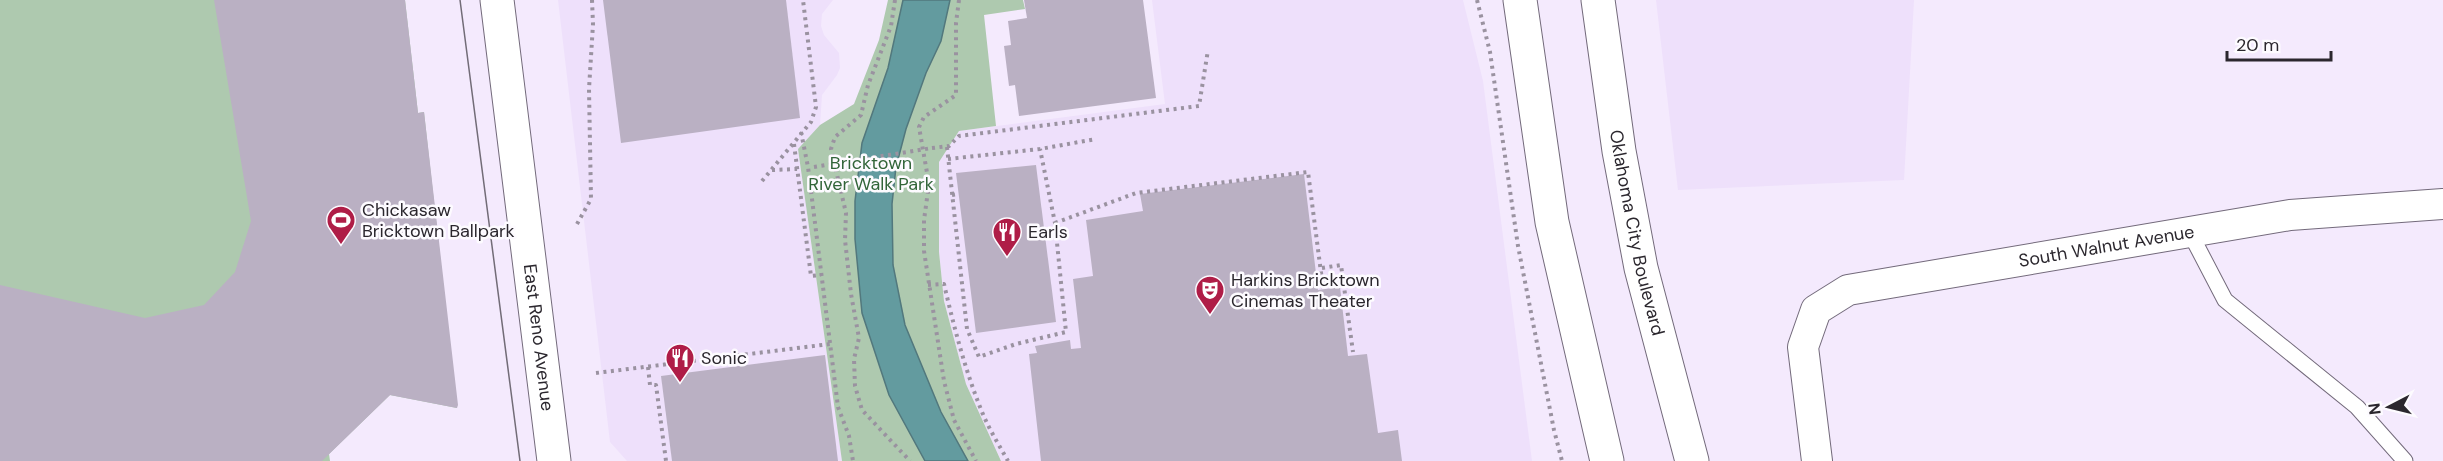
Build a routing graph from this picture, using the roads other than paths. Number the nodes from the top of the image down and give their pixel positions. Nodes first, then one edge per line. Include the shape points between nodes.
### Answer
1 (496, 0) edge
2 (1520, 0) edge
3 (1598, 0) edge
4 (2443, 204) edge
5 (2189, 231) junction
6 (554, 461) edge
7 (1607, 461) edge
8 (1692, 461) edge
9 (1817, 461) edge
10 (2405, 461) edge

1 - 6 main road, East Reno Avenue
2 - 7 main road via 1552,222
3 - 8 main road, Oklahoma City Boulevard via 1619,151 1641,268
4 - 5 street, South Walnut Avenue via 2290,215
5 - 9 street, South Walnut Avenue via 1848,290 1816,310 1803,347
5 - 10 lane via 2226,300 2357,407

